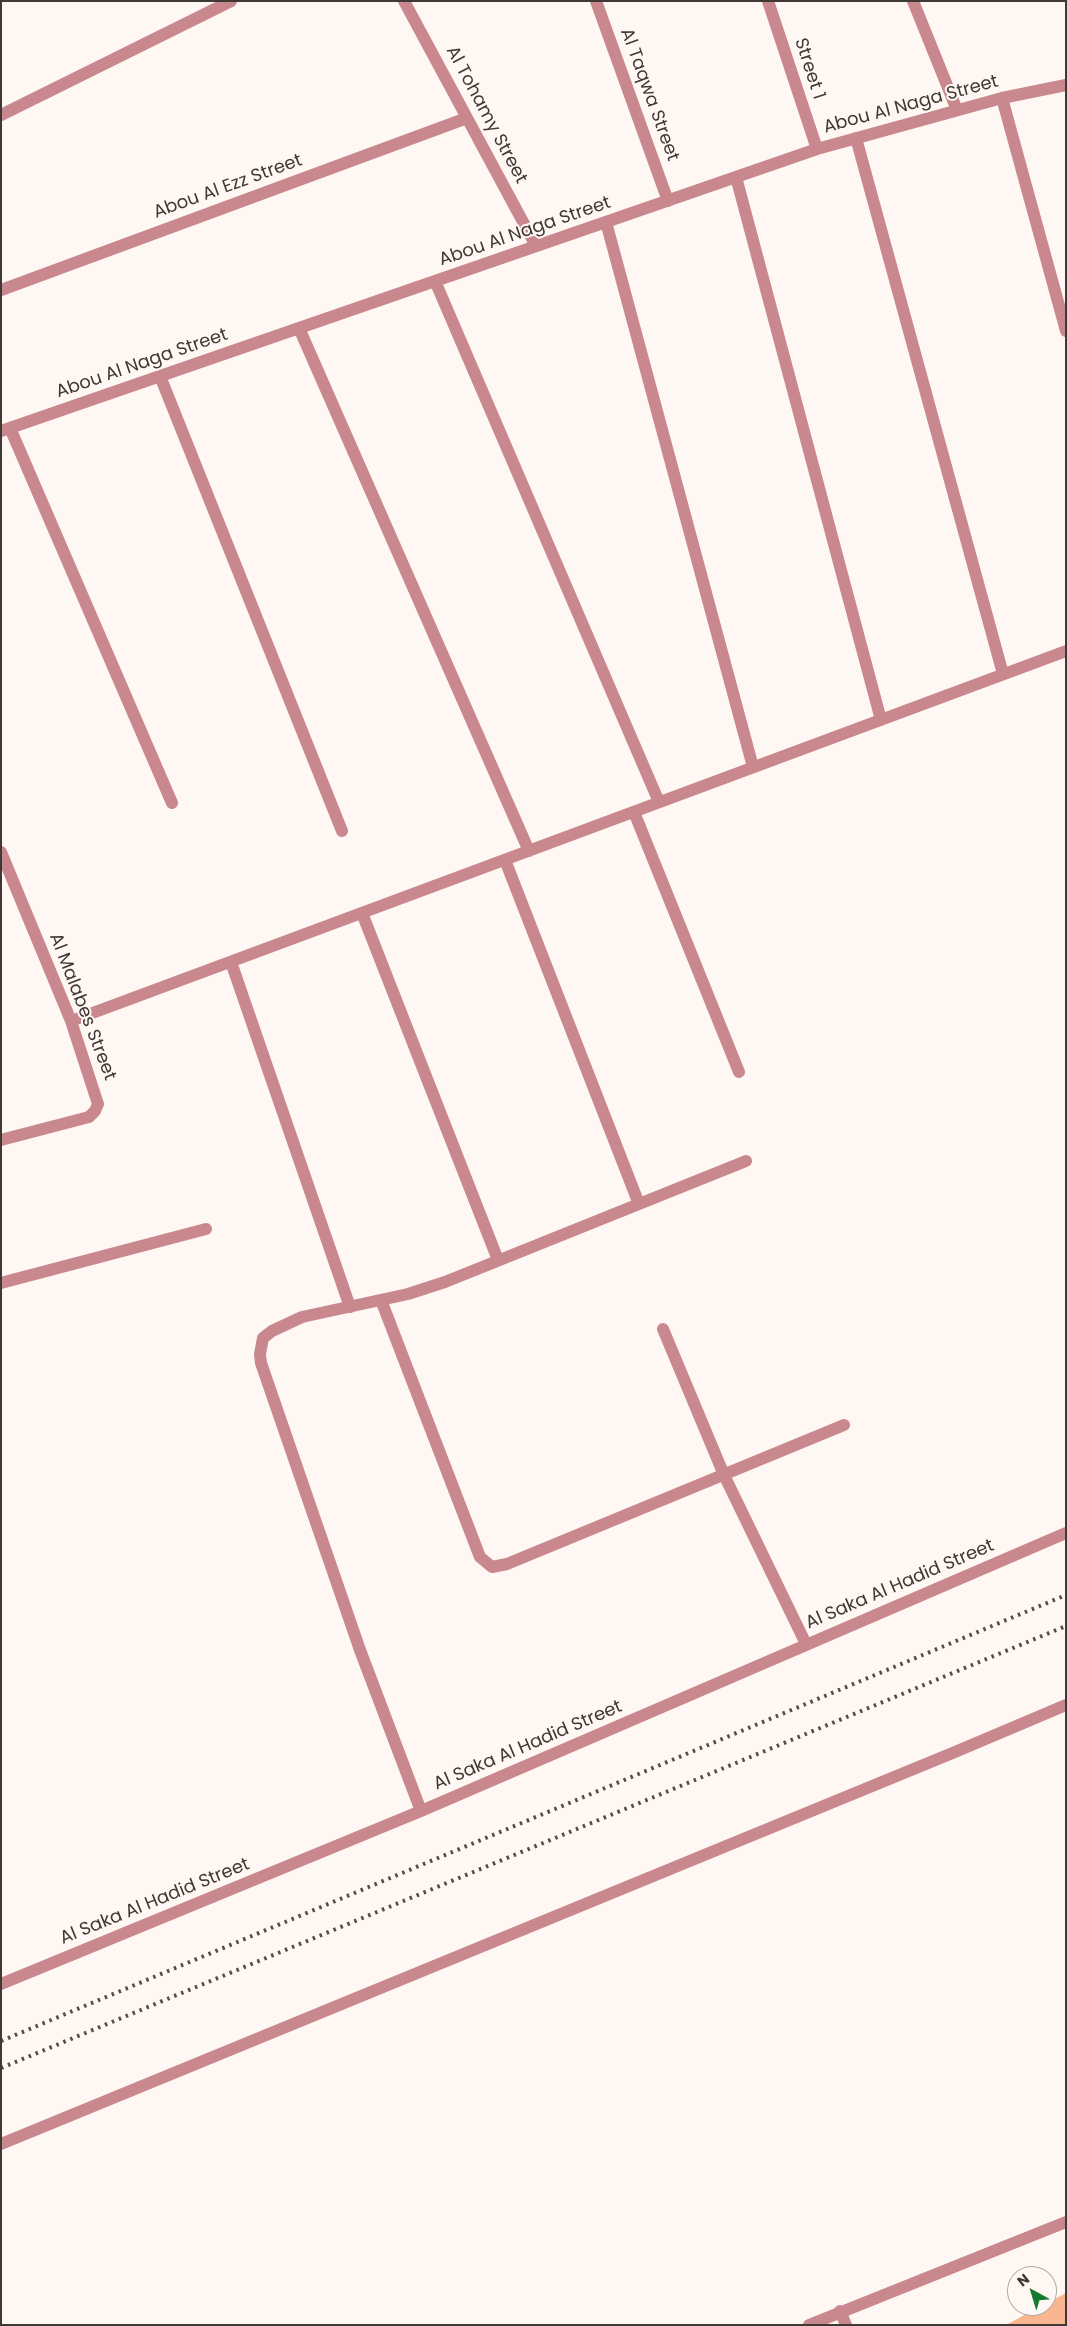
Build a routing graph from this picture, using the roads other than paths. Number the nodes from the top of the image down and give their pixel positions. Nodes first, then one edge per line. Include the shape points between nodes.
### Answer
1 (231, 1) edge
2 (404, 1) edge
3 (596, 1) edge
4 (768, 1) edge
5 (913, 1) edge
6 (1066, 85) edge
7 (1002, 98) junction
8 (956, 110) junction
9 (1, 115) edge
10 (467, 118) junction
11 (856, 138) junction
12 (817, 149) junction
13 (736, 177) junction
14 (668, 200) junction
15 (606, 222) junction
16 (536, 246) junction
17 (436, 281) junction
18 (1, 290) edge
19 (299, 328) junction
20 (1066, 331) edge
21 (160, 376) junction
22 (6, 430) edge
23 (1066, 651) edge
24 (1003, 674) junction
25 (881, 720) junction
26 (753, 767) junction
27 (659, 802) junction
28 (172, 803) dead end
29 (634, 812) junction
30 (342, 832) dead end
31 (529, 851) junction
32 (1, 852) edge
33 (504, 860) junction
34 (362, 913) junction
35 (230, 962) junction
36 (71, 1021) junction
37 (739, 1072) dead end
38 (1, 1140) edge
39 (746, 1161) dead end
40 (639, 1204) junction
41 (206, 1229) dead end
42 (498, 1260) junction
43 (1, 1282) edge
44 (381, 1300) junction
45 (350, 1307) junction
46 (663, 1330) dead end
47 (844, 1425) dead end
48 (724, 1475) junction
49 (1066, 1533) edge
50 (806, 1644) junction
51 (1066, 1705) edge
52 (421, 1811) junction
53 (1, 1984) edge
54 (1, 2144) edge
55 (1066, 2222) edge
56 (840, 2311) junction
57 (808, 2325) edge
58 (846, 2325) edge

1 - 9 street
2 - 10 street, Al Tohamy Street
3 - 14 street, Al Taqwa Street
4 - 12 street, Street 1
5 - 8 street
6 - 7 street, Abou Al Naga Street
7 - 8 street, Abou Al Naga Street
7 - 20 street
8 - 11 street, Abou Al Naga Street
10 - 16 street, Al Tohamy Street
10 - 18 street, Abou Al Ezz Street
11 - 12 street, Abou Al Naga Street
11 - 24 street
12 - 13 street, Abou Al Naga Street
13 - 14 street, Abou Al Naga Street
13 - 25 street
14 - 15 street, Abou Al Naga Street
15 - 16 street, Abou Al Naga Street
15 - 26 street
16 - 17 street, Abou Al Naga Street
17 - 19 street, Abou Al Naga Street
17 - 27 street
19 - 21 street, Abou Al Naga Street
19 - 31 street
21 - 22 street, Abou Al Naga Street
21 - 30 street
22 - 28 street
23 - 24 street
24 - 25 street
25 - 26 street
26 - 27 street
27 - 29 street
29 - 31 street
29 - 37 street
31 - 33 street
32 - 36 street, Al Malabes Street
33 - 34 street
33 - 40 street
34 - 35 street
34 - 42 street
35 - 36 street
35 - 45 street
36 - 38 street, Al Malabes Street via 97,1096 95,1111 89,1117
39 - 40 street
40 - 42 street
41 - 43 street
42 - 44 street via 445,1282
44 - 45 street
44 - 48 street via 480,1557 492,1567
45 - 52 street via 302,1316 272,1331 263,1338 260,1354 360,1650
46 - 48 street
47 - 48 street
48 - 50 street
49 - 50 street, Al Saka Al Hadid Street
50 - 52 street, Al Saka Al Hadid Street
51 - 54 street
52 - 53 street, Al Saka Al Hadid Street
55 - 56 street
56 - 57 street
56 - 58 street

